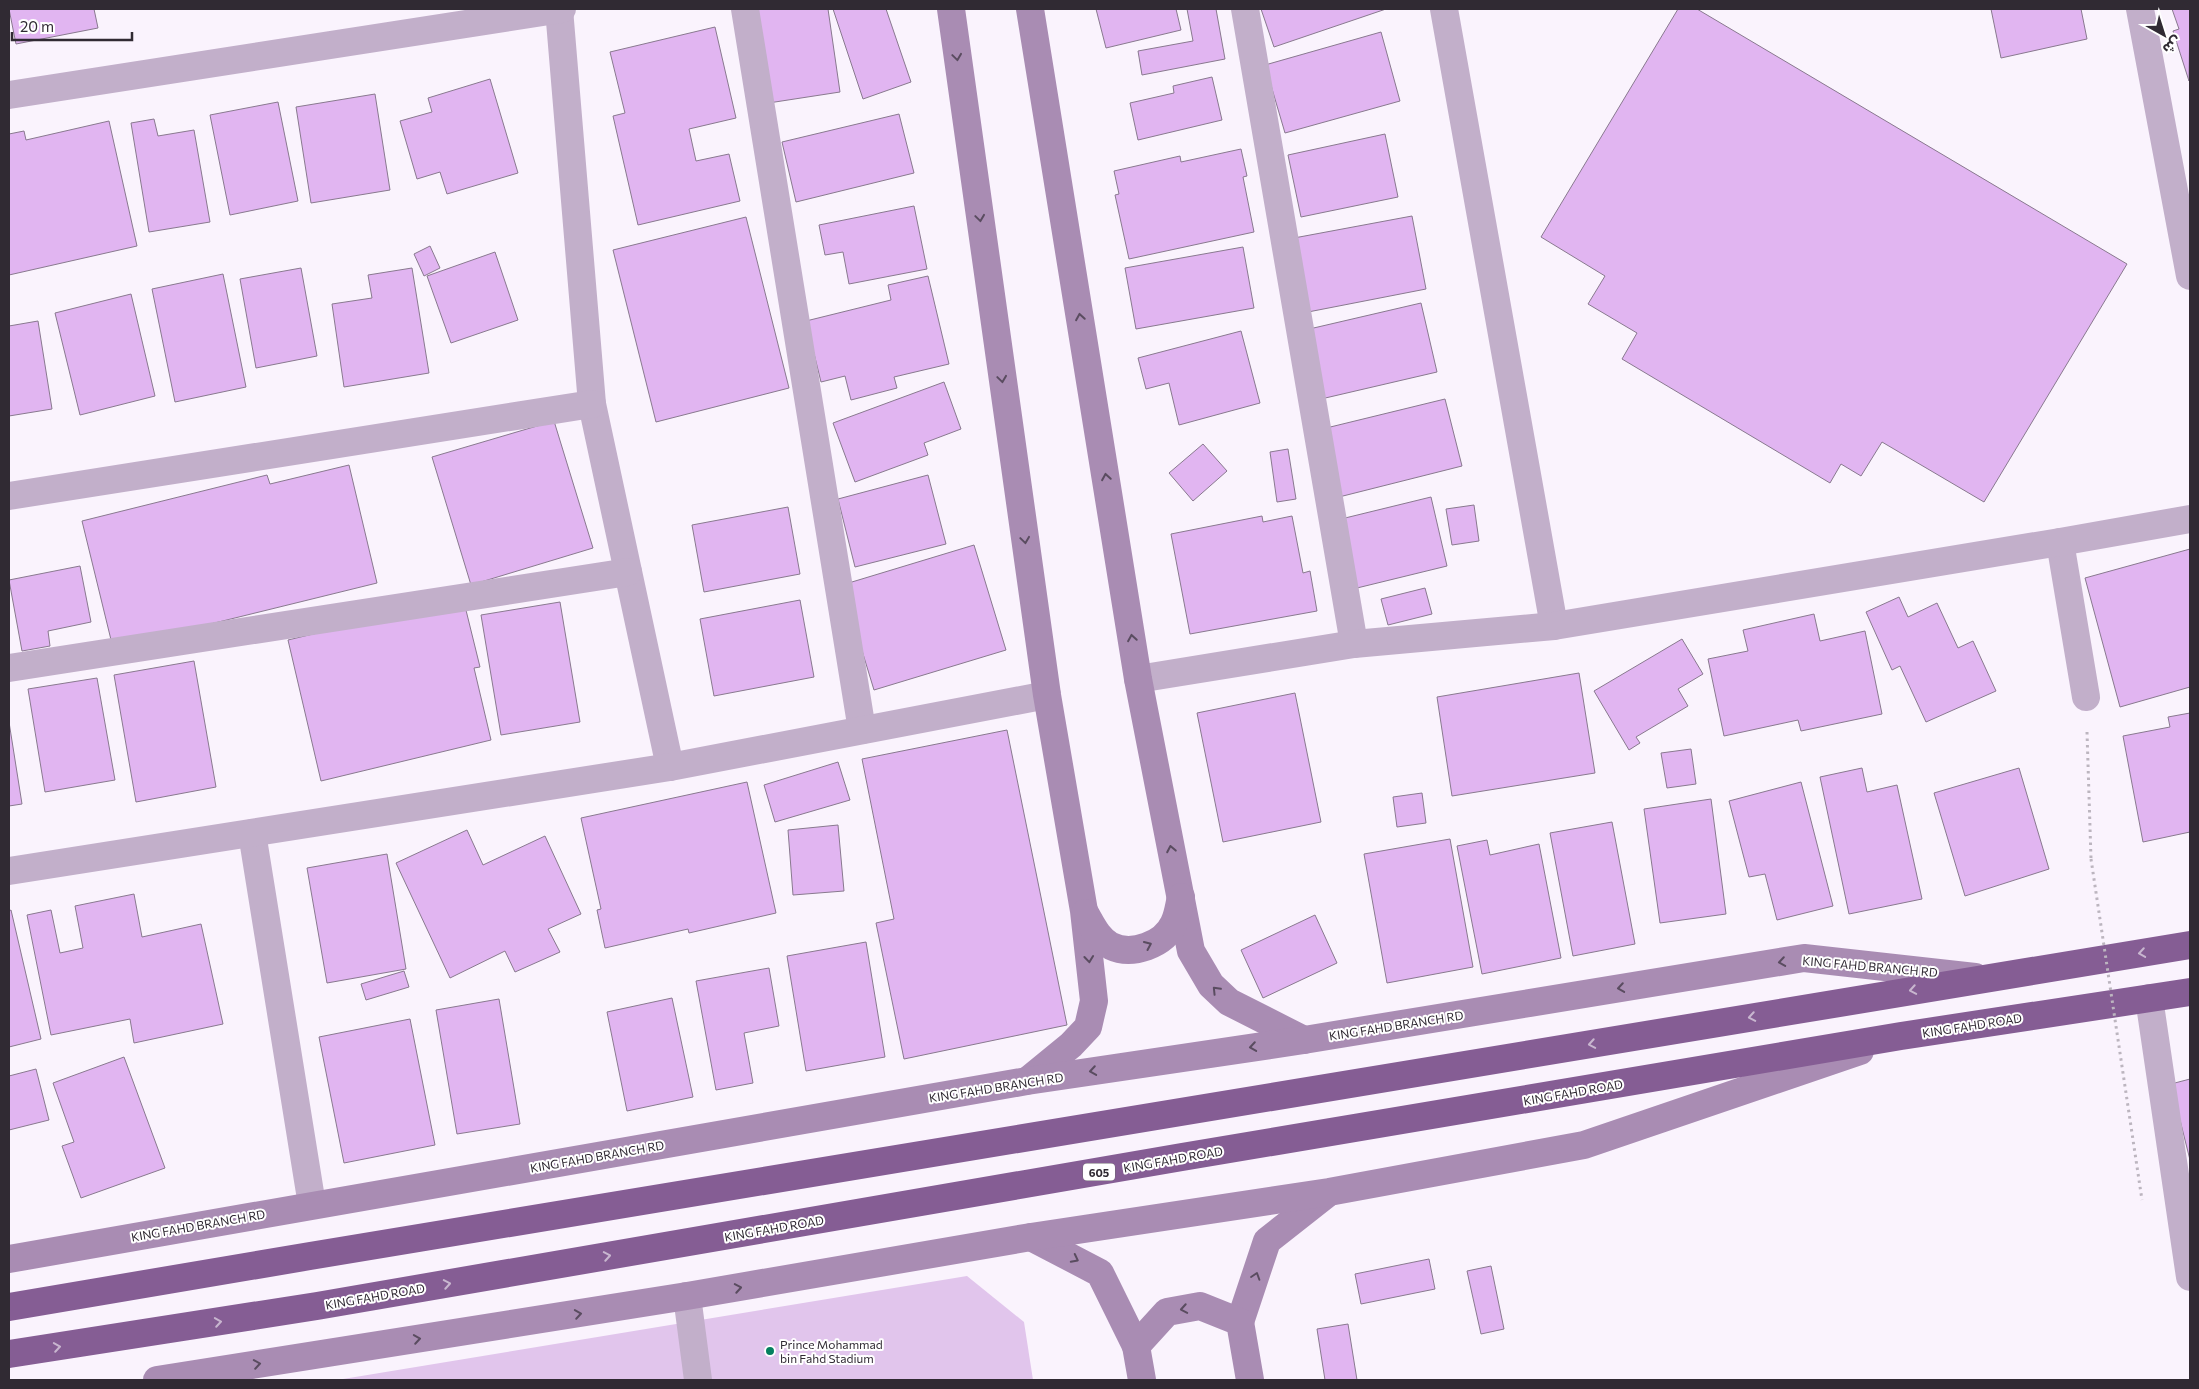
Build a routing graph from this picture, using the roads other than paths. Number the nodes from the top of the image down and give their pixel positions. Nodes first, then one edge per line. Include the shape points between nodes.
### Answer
1 (560, 9) edge
2 (745, 9) edge
3 (951, 9) edge
4 (1030, 9) edge
5 (1245, 9) edge
6 (1444, 9) edge
7 (2140, 9) edge
8 (9, 95) edge
9 (2190, 276) edge
10 (592, 404) junction
11 (9, 496) edge
12 (2190, 519) edge
13 (2060, 542) junction
14 (628, 572) junction
15 (1554, 626) junction
16 (1354, 644) junction
17 (9, 668) edge
18 (1138, 679) junction
19 (1047, 695) junction
20 (2086, 697) road end
21 (862, 730) junction
22 (670, 767) junction
23 (252, 833) junction
24 (9, 871) edge
25 (1181, 897) junction
26 (1084, 911) junction
27 (2190, 945) edge
28 (1986, 978) junction
29 (2190, 992) edge
30 (2149, 998) junction
31 (1901, 1036) junction
32 (1304, 1040) junction
33 (1027, 1081) junction
34 (1329, 1192) junction
35 (312, 1205) junction
36 (1031, 1237) junction
37 (9, 1259) edge
38 (2190, 1277) edge
39 (687, 1296) junction
40 (9, 1307) edge
41 (1240, 1322) junction
42 (1136, 1346) junction
43 (9, 1354) edge
44 (157, 1380) edge
45 (698, 1380) edge
46 (1142, 1380) edge
47 (1250, 1380) edge

1 - 8 street
1 - 10 street
2 - 21 street
3 -> 19 main road
18 -> 4 main road
5 - 16 street
6 - 15 street
7 - 9 street
10 - 11 street
10 - 14 street
12 - 13 street
13 - 15 street
13 - 20 street
14 - 17 street
14 - 22 street
15 - 16 street
16 - 18 street
25 -> 18 main road
19 - 21 street
19 - 26 main road
21 - 22 street
22 - 23 street
23 - 24 street
23 - 35 street
26 -> 25 main road via 1097,934 1110,945 1126,950 1145,948 1174,924
32 -> 25 main road via 1229,1002 1212,986 1191,951
26 -> 33 main road via 1094,1001 1088,1027
27 -> 28 highway
28 -> 32 main road, KING FAHD BRANCH RD via 1804,958
28 -> 40 highway
29 - 30 highway, KING FAHD ROAD / 605
30 - 31 highway, KING FAHD ROAD / 605
30 - 38 street
31 - 34 main road via 1584,1146
43 -> 31 highway, KING FAHD ROAD / 605 via 317,1306
32 -> 33 main road, KING FAHD BRANCH RD
33 - 35 main road, KING FAHD BRANCH RD
34 - 36 main road
41 -> 34 main road via 1268,1241
35 - 37 main road, KING FAHD BRANCH RD
39 -> 36 main road
36 -> 42 main road via 1100,1272
44 -> 39 main road
39 - 45 street
41 -> 42 main road via 1200,1306 1166,1312
41 - 47 main road
42 - 46 main road

